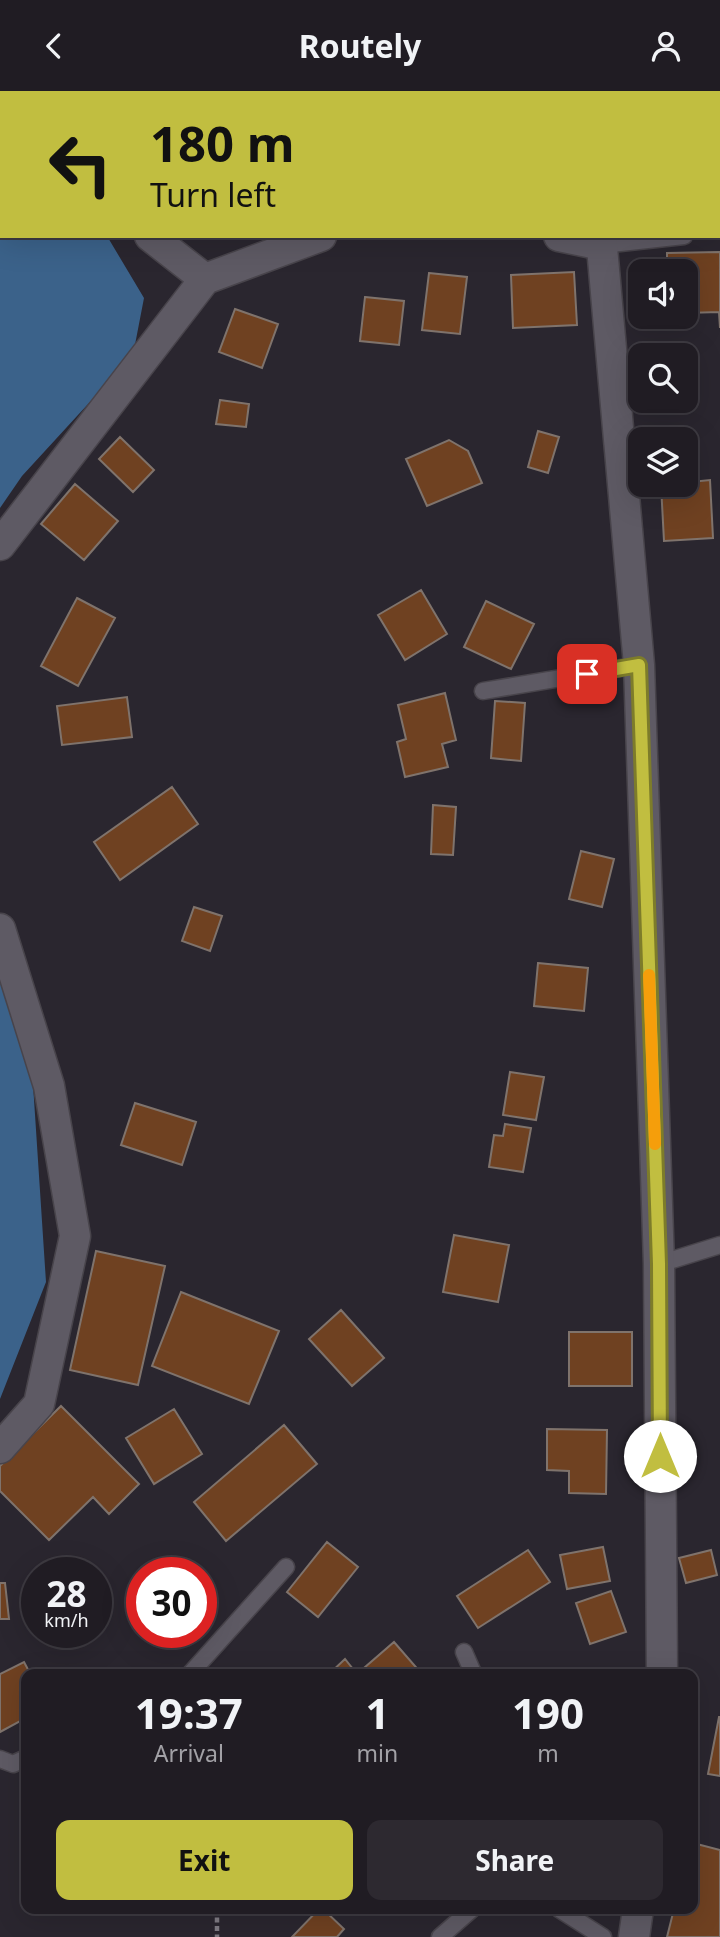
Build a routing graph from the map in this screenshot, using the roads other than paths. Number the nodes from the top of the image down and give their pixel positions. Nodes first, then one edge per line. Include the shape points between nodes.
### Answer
1 (153, 238) edge
2 (316, 238) edge
3 (576, 238) edge
4 (651, 238) edge
5 (601, 241) edge
6 (205, 279) junction
7 (0, 545) edge
8 (639, 665) junction
9 (483, 691) dead end
10 (0, 929) edge
11 (720, 1245) edge
12 (659, 1264) junction
13 (0, 1448) edge
14 (286, 1567) dead end
15 (464, 1651) dead end
16 (195, 1669) edge
17 (472, 1669) edge
18 (662, 1669) edge
19 (0, 1759) edge
20 (21, 1760) edge
21 (466, 1914) edge
22 (567, 1914) edge
23 (637, 1914) edge
24 (440, 1937) edge
25 (603, 1937) edge
26 (634, 1937) edge

1 - 6 street
2 - 6 street
3 - 5 street
4 - 5 lane
5 - 8 street
6 - 7 street
8 - 9 lane
8 - 12 street
10 - 13 street via 49,1086 75,1236 39,1404
11 - 12 lane
12 - 18 street
14 - 16 lane
15 - 17 lane
19 - 20 lane via 13,1764
21 - 24 lane
22 - 25 lane
23 - 26 street

